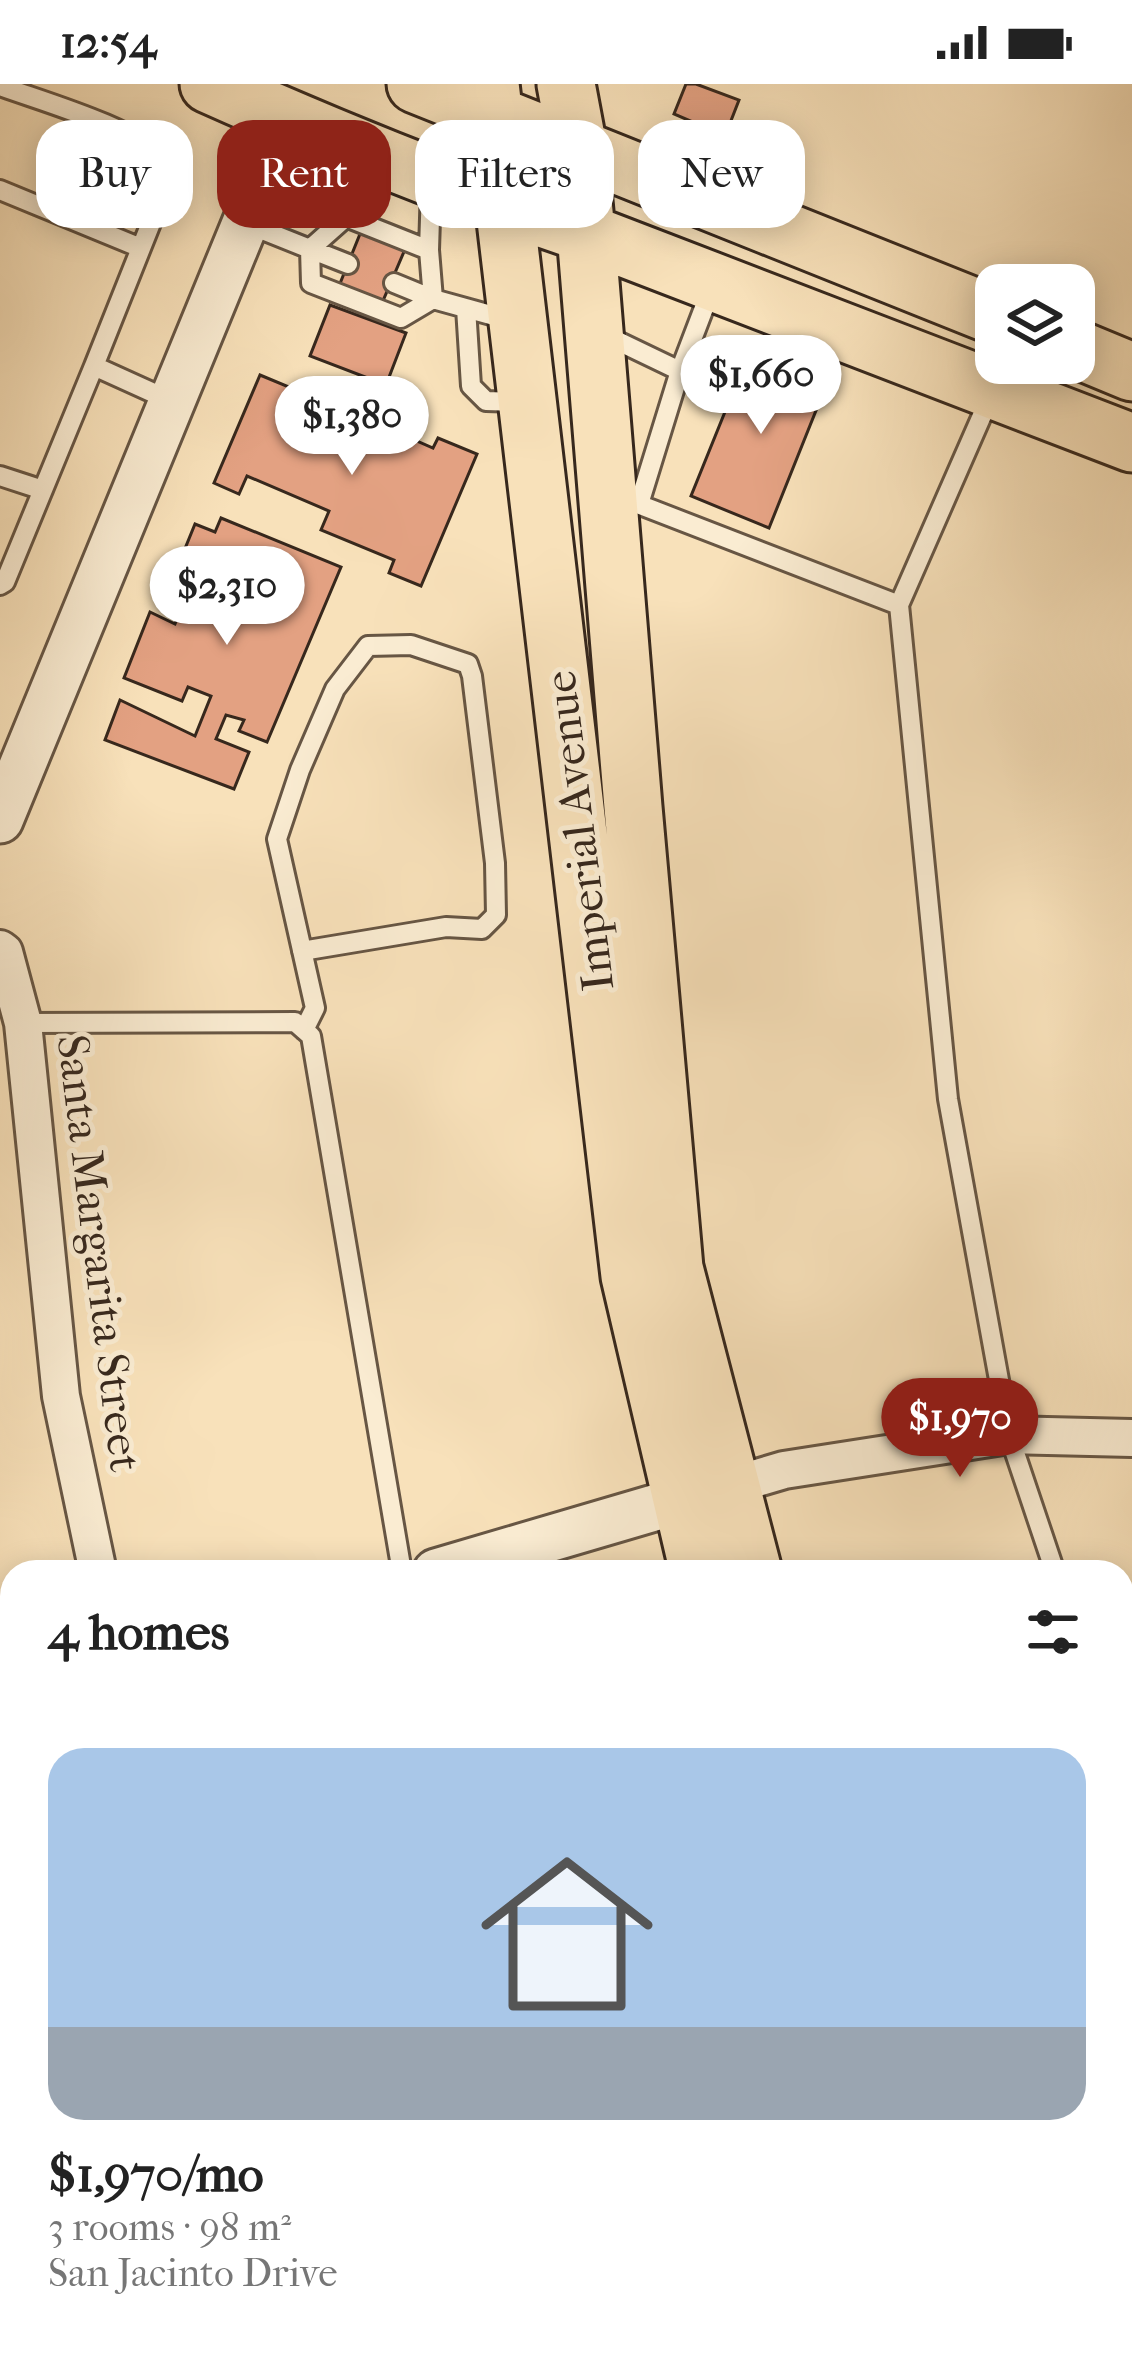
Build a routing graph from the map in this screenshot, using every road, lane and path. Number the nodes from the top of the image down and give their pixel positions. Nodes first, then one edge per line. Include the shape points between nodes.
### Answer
1 (209, 84) edge
2 (416, 84) edge
3 (566, 84) edge
4 (0, 86) edge
5 (492, 99) edge
6 (288, 119) edge
7 (529, 120) edge
8 (573, 120) edge
9 (614, 162) edge
10 (0, 190) edge
11 (242, 228) edge
12 (257, 228) edge
13 (334, 228) edge
14 (374, 228) edge
15 (430, 228) edge
16 (501, 228) edge
17 (574, 228) edge
18 (586, 228) edge
19 (586, 232) junction
20 (141, 248) junction
21 (310, 249) junction
22 (429, 250) junction
23 (348, 264) dead end
24 (394, 283) dead end
25 (713, 283) junction
26 (433, 298) junction
27 (975, 308) edge
28 (492, 315) junction
29 (594, 329) junction
30 (1095, 357) edge
31 (94, 366) junction
32 (680, 370) junction
33 (1132, 372) edge
34 (993, 391) junction
35 (171, 401) junction
36 (1132, 443) edge
37 (0, 476) edge
38 (43, 490) junction
39 (623, 498) junction
40 (0, 585) edge
41 (899, 605) junction
42 (0, 820) edge
43 (0, 949) edge
44 (302, 951) junction
45 (23, 1023) junction
46 (304, 1030) junction
47 (1009, 1435) junction
48 (1132, 1438) edge
49 (705, 1493) junction
50 (95, 1560) edge
51 (400, 1560) edge
52 (477, 1560) edge
53 (701, 1560) edge
54 (746, 1560) edge
55 (1051, 1560) edge

1 - 6 main road
2 - 5 main road
3 - 8 main road, Imperial Avenue
4 - 20 lane via 131,136 167,160
5 - 7 main road
9 - 27 main road
10 - 20 lane
11 - 35 street
12 - 21 lane
13 - 21 lane
14 - 22 lane
15 - 22 lane
16 - 28 main road, Imperial Avenue
17 - 19 main road
18 - 19 main road, Imperial Avenue
19 - 25 main road
19 - 29 main road, Imperial Avenue
20 - 31 lane
21 - 23 lane
21 - 26 lane via 311,283 401,318
22 - 26 lane
24 - 26 lane
25 - 32 lane
25 - 34 main road
26 - 28 lane
28 - 49 main road, Imperial Avenue via 526,402 629,1276
29 - 32 lane
29 - 39 main road, Imperial Avenue
30 - 33 main road
31 - 35 lane
31 - 38 lane
32 - 39 lane
34 - 36 main road
34 - 41 lane
35 - 42 street
37 - 38 lane
38 - 40 lane
39 - 41 lane
39 - 49 main road, Imperial Avenue via 674,1268
41 - 47 lane via 948,1099
43 - 45 street, Santa Margarita Street
44 - 44 lane via 277,839 335,689 368,646 411,645 468,664 496,915 482,929 446,927
44 - 46 lane via 315,1008
45 - 46 lane via 295,1022
45 - 50 street, Santa Margarita Street via 61,1396
46 - 51 lane
47 - 48 street
47 - 49 street via 784,1470
47 - 55 lane
49 - 52 street
49 - 53 main road, Imperial Avenue
49 - 54 main road, Imperial Avenue

